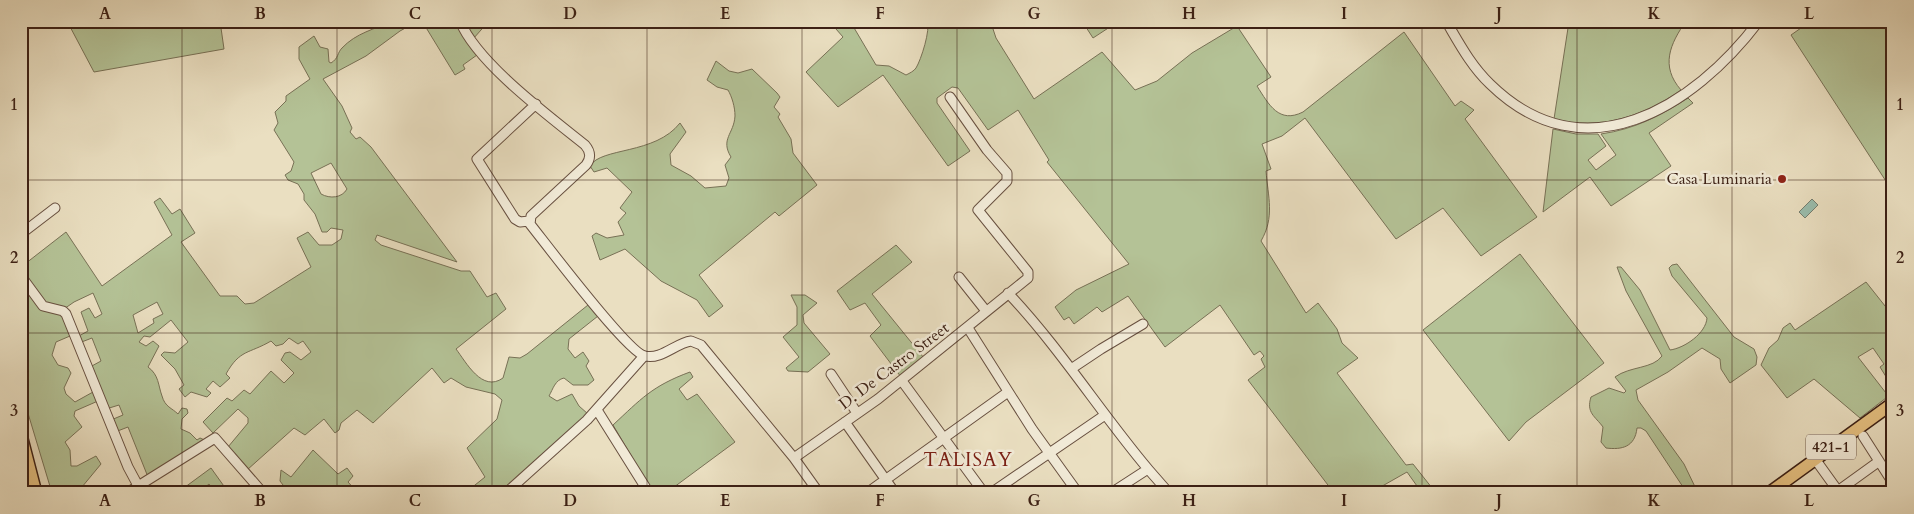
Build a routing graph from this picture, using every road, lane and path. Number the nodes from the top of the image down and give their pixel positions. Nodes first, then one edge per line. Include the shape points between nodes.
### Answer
1 (460, 21) edge
2 (1446, 21) edge
3 (1759, 21) edge
4 (950, 97) dead end
5 (536, 104) junction
6 (55, 208) dead end
7 (529, 221) junction
8 (21, 234) edge
9 (21, 276) edge
10 (960, 277) dead end
11 (1008, 294) junction
12 (986, 311) junction
13 (1143, 324) dead end
14 (968, 328) junction
15 (644, 356) junction
16 (1071, 369) junction
17 (831, 374) dead end
18 (902, 381) junction
19 (1008, 392) junction
20 (1893, 402) edge
21 (597, 410) junction
22 (857, 412) junction
23 (1105, 416) junction
24 (845, 422) junction
25 (21, 436) edge
26 (1863, 436) dead end
27 (944, 437) junction
28 (1050, 453) junction
29 (794, 458) junction
30 (1815, 459) junction
31 (1878, 462) junction
32 (1148, 469) junction
33 (886, 479) junction
34 (1893, 484) edge
35 (140, 490) edge
36 (1837, 492) edge
37 (36, 493) edge
38 (127, 493) edge
39 (263, 493) edge
40 (506, 493) edge
41 (649, 493) edge
42 (819, 493) edge
43 (868, 493) edge
44 (895, 493) edge
45 (984, 493) edge
46 (991, 493) edge
47 (1078, 493) edge
48 (1112, 493) edge
49 (1169, 493) edge
50 (1769, 493) edge

1 - 5 street via 478,50
2 - 3 street via 1489,83 1526,112 1548,122 1592,128 1627,123 1663,108 1726,60
4 - 11 street, D. De Castro Street via 1008,176 978,209 1028,272 1026,279
5 - 7 street via 477,159 515,218 520,222
5 - 7 street via 586,145 590,157 582,169 530,216
6 - 8 street
7 - 15 street via 582,290
9 - 35 street via 44,308 66,314 117,443
10 - 12 street
11 - 12 street, D. De Castro Street
11 - 16 street
12 - 14 street, D. De Castro Street
13 - 16 street
14 - 18 street, D. De Castro Street
14 - 19 street
15 - 21 street
15 - 29 street via 658,355 687,342 699,343
16 - 23 street
17 - 22 street
18 - 22 street, D. De Castro Street
18 - 27 street
19 - 27 street
19 - 28 street
20 - 30 main road, 421-1
21 - 40 street
21 - 41 street
22 - 24 street, D. De Castro Street
23 - 28 street
23 - 32 street
24 - 29 street, D. De Castro Street
24 - 33 street
25 - 37 main road
26 - 31 street
27 - 33 street
27 - 45 street
28 - 46 street
28 - 47 street
29 - 42 street
30 - 36 street
30 - 50 main road, 421-1
31 - 34 street
31 - 36 street
32 - 48 street
32 - 49 street
33 - 43 street
33 - 44 street
35 - 38 street
35 - 39 street via 215,438

